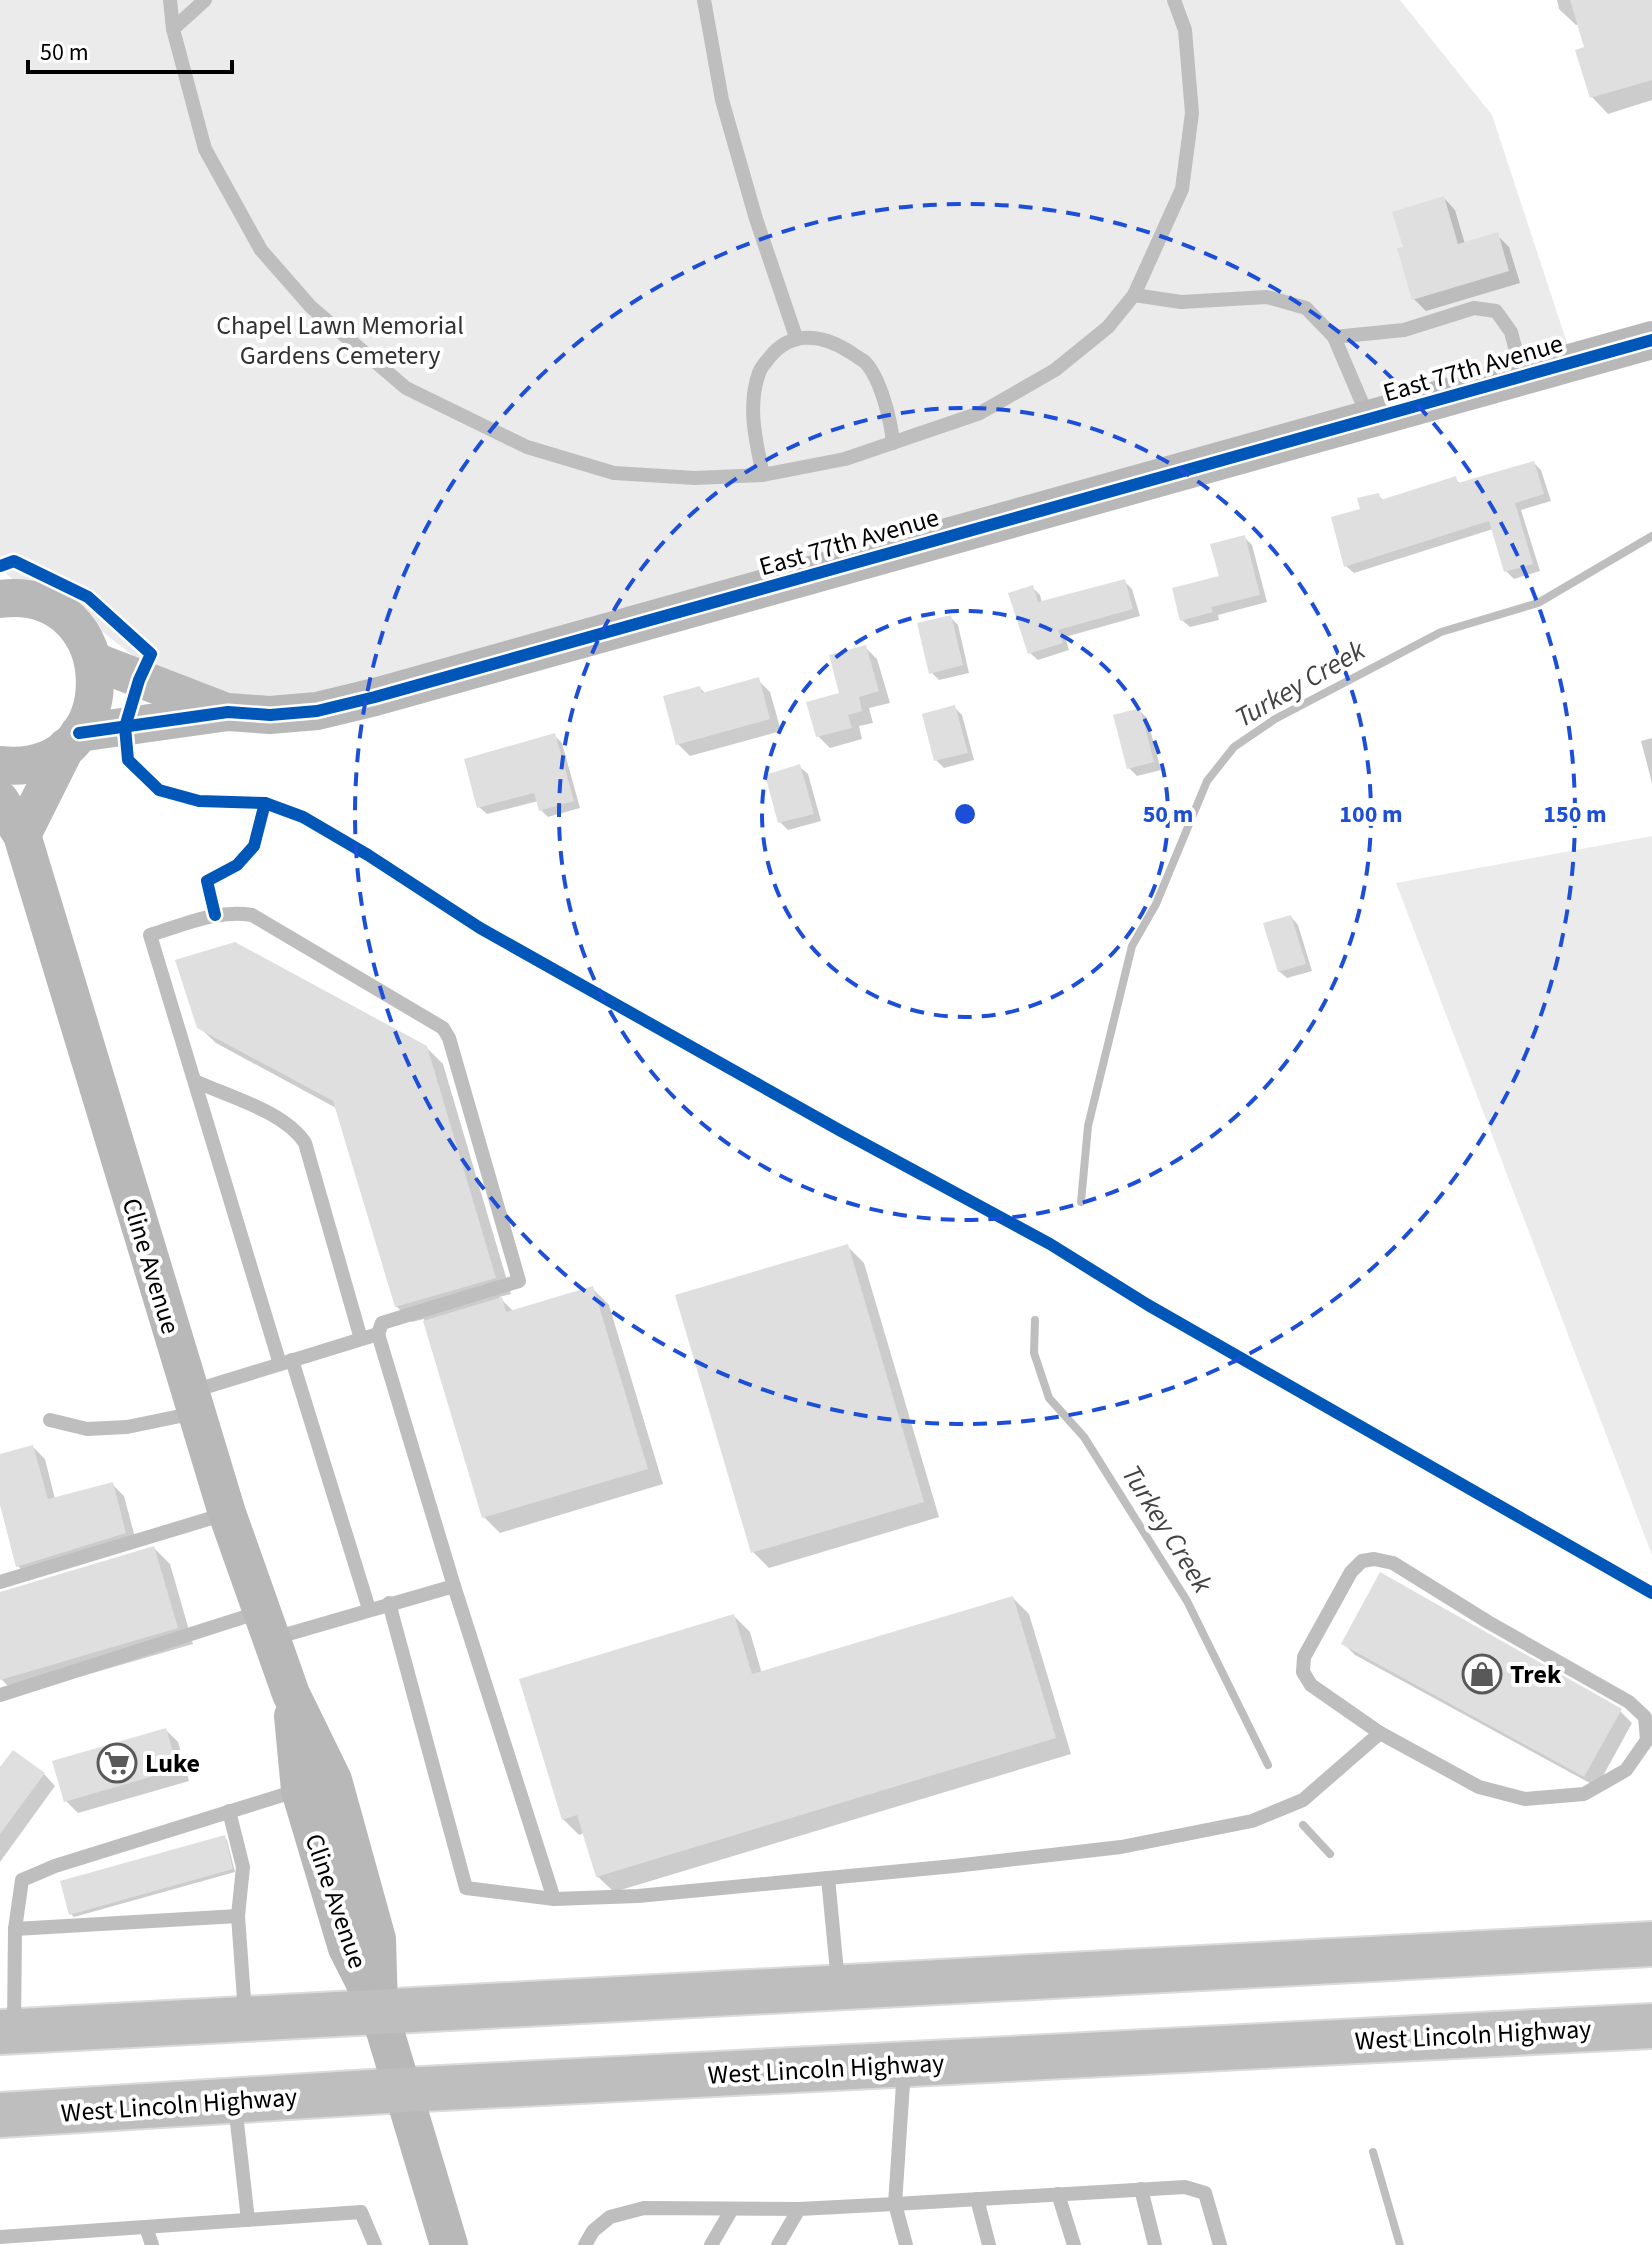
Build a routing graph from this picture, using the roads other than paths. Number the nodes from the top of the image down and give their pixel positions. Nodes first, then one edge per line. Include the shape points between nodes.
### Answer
1 (170, 0) edge
2 (205, 0) edge
3 (704, 0) edge
4 (1174, 0) edge
5 (173, 29) junction
6 (1134, 295) junction
7 (796, 337) junction
8 (1334, 337) junction
9 (1637, 344) edge
10 (1523, 377) junction
11 (1370, 420) junction
12 (893, 443) junction
13 (763, 475) junction
14 (2, 597) edge
15 (94, 661) junction
16 (228, 712) junction
17 (73, 740) junction
18 (0, 765) edge
19 (0, 800) edge
20 (22, 835) junction
21 (195, 1081) junction
22 (378, 1334) junction
23 (361, 1339) junction
24 (286, 1362) junction
25 (192, 1402) junction
26 (50, 1420) dead end
27 (227, 1513) junction
28 (0, 1582) edge
29 (454, 1586) junction
30 (389, 1603) junction
31 (369, 1609) junction
32 (266, 1626) junction
33 (291, 1694) junction
34 (0, 1695) edge
35 (1380, 1733) junction
36 (300, 1790) junction
37 (229, 1811) junction
38 (828, 1878) junction
39 (554, 1899) junction
40 (238, 1916) junction
41 (15, 1929) junction
42 (1652, 1944) edge
43 (838, 1986) junction
44 (379, 2011) junction
45 (245, 2017) junction
46 (1652, 2026) edge
47 (7, 2032) edge
48 (905, 2065) junction
49 (403, 2090) junction
50 (235, 2102) junction
51 (0, 2115) edge
52 (1141, 2189) junction
53 (1058, 2194) junction
54 (977, 2199) junction
55 (895, 2204) junction
56 (732, 2209) junction
57 (799, 2209) junction
58 (248, 2220) junction
59 (146, 2227) junction
60 (0, 2237) edge
61 (152, 2245) edge
62 (375, 2245) edge
63 (449, 2245) edge
64 (585, 2245) edge
65 (711, 2245) edge
66 (778, 2245) edge
67 (906, 2245) edge
68 (989, 2245) edge
69 (1074, 2245) edge
70 (1155, 2245) edge
71 (1220, 2245) edge

1 - 5 lane
2 - 5 lane
3 - 7 lane via 722,100
4 - 6 lane via 1185,30 1192,113 1182,189
5 - 13 lane via 205,149 261,250 311,307 406,388 527,447 614,473
6 - 8 lane via 1181,302 1267,297 1306,308
6 - 12 lane via 1108,327 1055,370 980,413
7 - 12 lane via 835,343 865,363 891,423
7 - 13 lane via 777,348 759,371 753,405
8 - 10 lane via 1404,330 1474,308 1496,311 1511,332
8 - 11 lane
9 - 10 street, East 77th Avenue
10 - 11 street, East 77th Avenue
11 - 16 street, East 77th Avenue via 375,697 317,711
12 - 13 lane via 845,459
14 - 15 street via 45,605 61,614 76,627
15 - 16 street, East 77th Avenue
15 - 17 street via 95,699
16 - 17 street, East 77th Avenue
17 - 18 street, East 77th Avenue via 49,758
17 - 20 street
19 - 20 street, Cline Avenue
20 - 25 street, Cline Avenue
21 - 22 lane via 150,935 215,915 252,915 443,1028 519,1281 382,1323
21 - 23 lane via 296,1129 305,1143
21 - 24 lane
22 - 23 lane
22 - 29 lane
23 - 24 lane
24 - 25 lane
24 - 31 lane
25 - 26 lane via 127,1427 87,1429
25 - 27 street, Cline Avenue
27 - 28 lane
27 - 32 street, Cline Avenue
29 - 30 lane
29 - 39 lane
30 - 31 lane
30 - 39 lane via 466,1888
31 - 32 lane
32 - 33 street, Cline Avenue
32 - 34 lane
33 - 36 street, Cline Avenue
33 - 44 street, Cline Avenue via 333,1780 377,1939
35 - 35 lane via 1311,1685 1303,1672 1304,1657 1351,1572 1362,1561 1374,1559 1393,1563 1629,1702 1645,1717 1647,1740 1626,1770 1584,1794 1525,1799 1479,1787
35 - 38 lane via 1303,1800 1252,1821 1121,1847
36 - 37 lane
36 - 44 street, Cline Avenue via 347,1948
37 - 40 lane via 243,1867
37 - 41 lane via 22,1880
38 - 39 lane
38 - 43 lane
40 - 41 lane
40 - 45 lane
41 - 47 lane
42 - 43 main road
43 - 44 main road
44 - 45 main road
44 - 49 street, Cline Avenue
45 - 47 main road
46 - 48 main road, West Lincoln Highway
48 - 49 main road, West Lincoln Highway
48 - 55 lane
49 - 50 main road, West Lincoln Highway
49 - 63 street, Cline Avenue
50 - 51 main road, West Lincoln Highway
50 - 58 lane
52 - 53 lane
52 - 70 lane
52 - 71 lane via 1185,2187 1205,2193
53 - 54 lane
53 - 69 lane
54 - 55 lane
54 - 68 lane
55 - 57 lane
55 - 67 lane
56 - 57 lane
56 - 64 lane via 644,2208 610,2217
56 - 65 lane
57 - 66 lane
58 - 59 lane
58 - 62 lane via 361,2212
59 - 60 lane
59 - 61 lane

